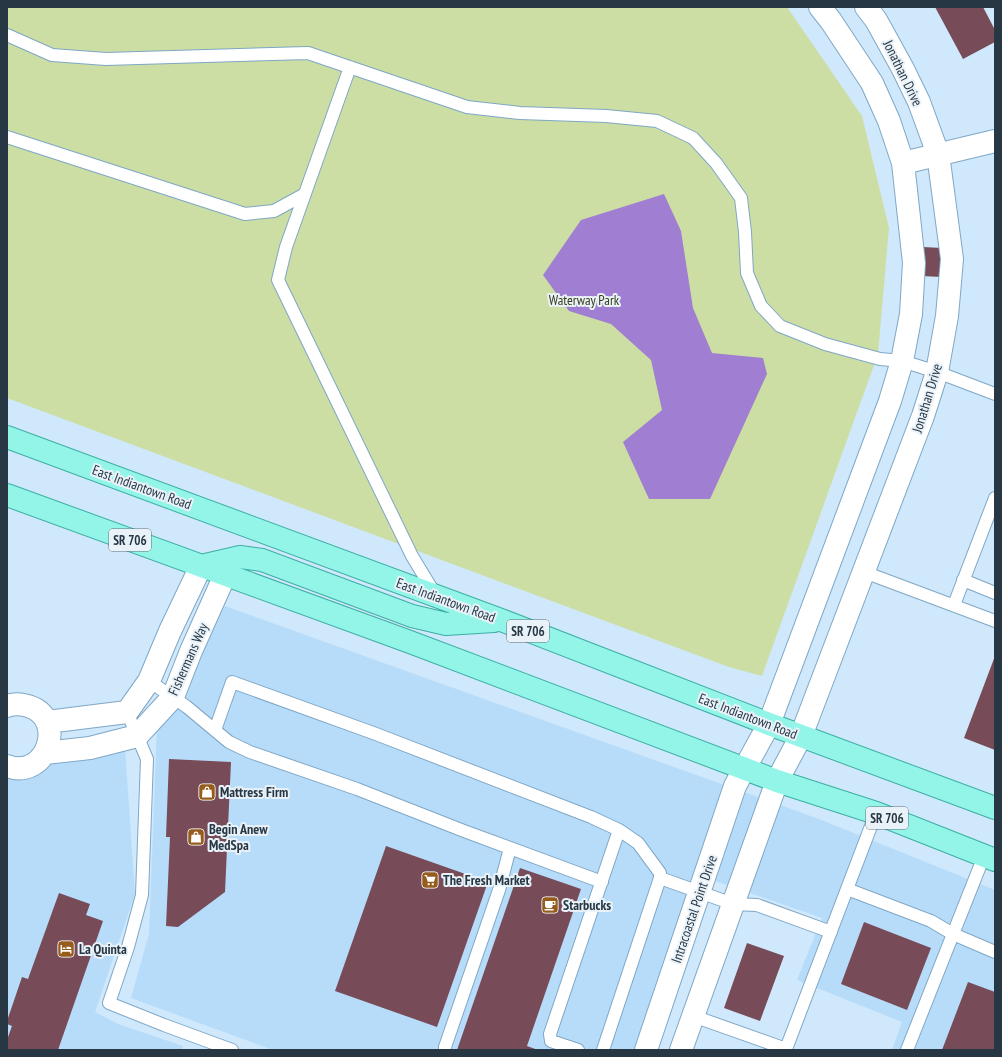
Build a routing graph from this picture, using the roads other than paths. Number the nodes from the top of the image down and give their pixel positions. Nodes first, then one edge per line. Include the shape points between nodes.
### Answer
1 (820, 7) edge
2 (866, 7) edge
3 (7, 35) edge
4 (350, 67) junction
5 (7, 137) edge
6 (995, 141) edge
7 (938, 154) junction
8 (903, 163) junction
9 (305, 194) junction
10 (902, 361) junction
11 (936, 372) junction
12 (995, 394) edge
13 (7, 437) edge
14 (7, 495) edge
15 (995, 498) edge
16 (201, 566) junction
17 (864, 572) junction
18 (226, 575) junction
19 (963, 580) junction
20 (995, 593) edge
21 (436, 596) junction
22 (954, 605) junction
23 (501, 620) junction
24 (995, 621) edge
25 (149, 681) junction
26 (173, 697) junction
27 (7, 706) edge
28 (127, 712) junction
29 (47, 722) junction
30 (769, 724) junction
31 (215, 730) junction
32 (137, 736) junction
33 (801, 736) junction
34 (45, 753) junction
35 (7, 766) edge
36 (744, 768) junction
37 (777, 781) junction
38 (995, 808) edge
39 (876, 813) junction
40 (619, 830) junction
41 (510, 848) junction
42 (990, 858) edge
43 (660, 878) junction
44 (602, 882) junction
45 (847, 889) junction
46 (699, 892) junction
47 (733, 904) junction
48 (831, 932) junction
49 (953, 934) junction
50 (995, 952) edge
51 (693, 1016) junction
52 (232, 1050) edge
53 (445, 1050) edge
54 (578, 1050) edge
55 (603, 1050) edge
56 (646, 1050) edge
57 (681, 1050) edge
58 (908, 1050) edge

1 - 8 street via 872,83 889,121
2 - 7 street, Jonathan Drive via 904,69
3 - 4 lane via 52,55 106,59 308,53
4 - 9 lane
4 - 10 lane via 467,108 657,121 693,138 716,163 741,198 747,273 761,306 780,326 825,344 880,359
5 - 9 lane via 246,214 274,211
6 - 7 street
7 - 8 street
7 - 11 street, Jonathan Drive via 952,259 947,316
8 - 10 street via 914,263 911,314
9 - 21 lane via 286,247 278,280 412,556
10 - 11 lane
10 - 30 street via 890,401
11 - 12 lane
11 - 17 street, Jonathan Drive via 923,416
13 - 21 main road, East Indiantown Road / SR 706
14 - 16 main road, SR 706
15 - 19 lane
16 - 18 main road, SR 706
16 - 23 main road via 240,557 262,560 412,616 446,624
16 - 25 street, Fishermans Way
17 - 22 lane
17 - 33 street, Jonathan Drive
18 - 26 street, Fishermans Way
18 - 36 main road, SR 706
19 - 20 lane
19 - 22 lane
21 - 23 main road, East Indiantown Road / SR 706
22 - 24 lane
23 - 30 main road, East Indiantown Road / SR 706
25 - 26 lane
25 - 28 street, Fishermans Way
26 - 31 lane
26 - 32 street, Fishermans Way
27 - 29 street via 21,704 31,707
28 - 29 street
28 - 32 lane
29 - 34 street via 50,733
30 - 33 main road, East Indiantown Road / SR 706
30 - 36 street, Intracoastal Point Drive
31 - 40 lane via 232,682 376,734
31 - 41 lane via 229,742 250,752 357,789
32 - 34 street via 90,748
32 - 52 lane via 147,759 142,895 109,1003
33 - 37 street, Jonathan Drive
33 - 38 main road, East Indiantown Road / SR 706
34 - 35 street via 29,766
36 - 37 main road, SR 706
36 - 46 street, Intracoastal Point Drive via 735,786
37 - 39 main road, SR 706
37 - 47 street
39 - 42 main road, SR 706
39 - 45 lane
40 - 43 lane via 638,843 660,873
40 - 44 lane
41 - 44 lane
41 - 53 lane via 499,890
42 - 49 lane
43 - 46 lane
43 - 55 lane
44 - 54 lane via 550,1034 551,1041
45 - 48 lane
45 - 49 lane via 931,921
46 - 47 lane
46 - 56 street, Intracoastal Point Drive
47 - 48 lane via 757,905
47 - 51 street
48 - 51 lane via 786,1049
49 - 50 lane
49 - 58 lane
51 - 57 street

